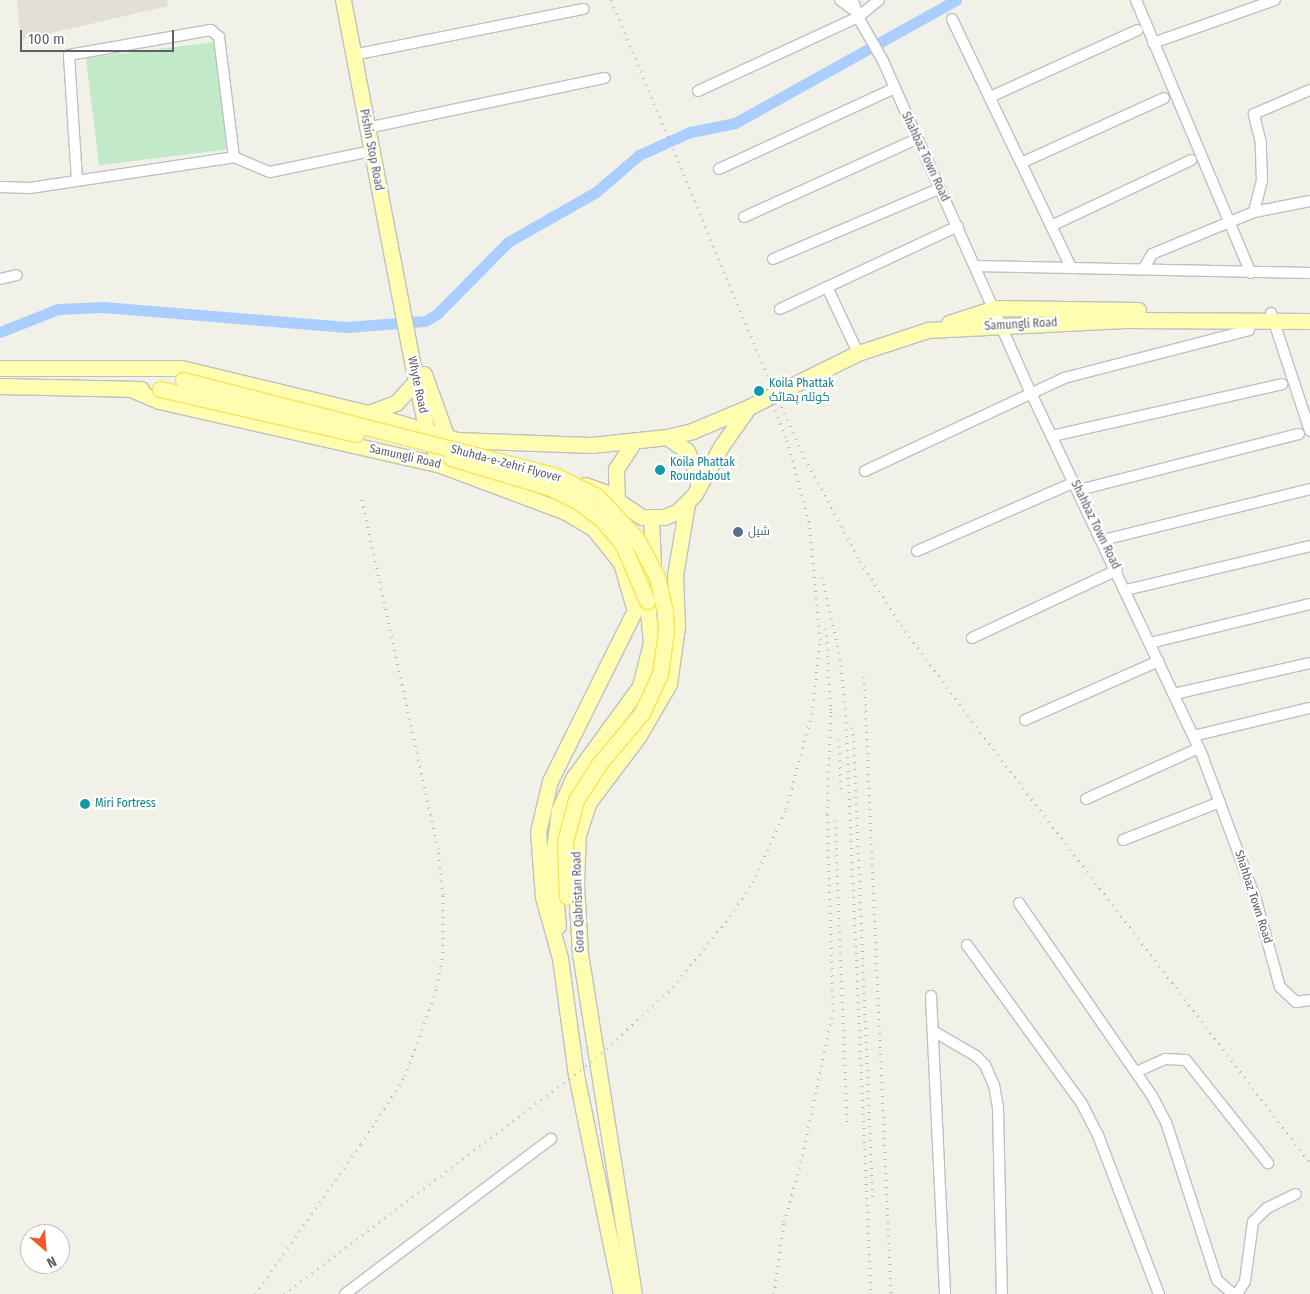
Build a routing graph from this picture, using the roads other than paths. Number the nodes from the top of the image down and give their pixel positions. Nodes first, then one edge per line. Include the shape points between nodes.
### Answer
1 (343, 0) edge
2 (350, 0) edge
3 (840, 0) edge
4 (879, 0) edge
5 (1136, 0) edge
6 (1275, 0) edge
7 (583, 9) dead end
8 (855, 9) edge
9 (952, 19) dead end
10 (1138, 30) dead end
11 (1153, 43) junction
12 (357, 55) junction
13 (605, 78) dead end
14 (893, 89) junction
15 (1310, 90) edge
16 (698, 91) dead end
17 (990, 97) junction
18 (1164, 98) dead end
19 (371, 127) junction
20 (917, 139) junction
21 (372, 151) junction
22 (234, 157) junction
23 (1191, 160) dead end
24 (1021, 163) junction
25 (719, 169) dead end
26 (77, 180) junction
27 (0, 187) edge
28 (939, 189) junction
29 (1310, 201) edge
30 (1254, 212) junction
31 (744, 217) dead end
32 (1229, 224) junction
33 (958, 226) junction
34 (1051, 226) junction
35 (773, 260) dead end
36 (976, 266) junction
37 (1071, 267) junction
38 (1144, 268) junction
39 (1251, 273) junction
40 (1310, 273) edge
41 (16, 275) dead end
42 (0, 279) edge
43 (827, 287) junction
44 (404, 298) junction
45 (995, 308) junction
46 (780, 309) dead end
47 (1310, 312) edge
48 (1271, 317) junction
49 (1310, 321) edge
50 (1003, 325) junction
51 (928, 330) junction
52 (1249, 330) dead end
53 (858, 353) junction
54 (0, 368) edge
55 (151, 369) junction
56 (416, 381) junction
57 (1282, 384) dead end
58 (0, 386) edge
59 (131, 389) junction
60 (1031, 393) junction
61 (749, 407) junction
62 (366, 413) junction
63 (1310, 431) edge
64 (427, 432) junction
65 (1299, 434) dead end
66 (1052, 436) junction
67 (667, 437) junction
68 (447, 438) junction
69 (634, 441) junction
70 (443, 466) junction
71 (865, 471) dead end
72 (698, 485) junction
73 (1077, 486) junction
74 (1310, 489) edge
75 (618, 501) junction
76 (687, 504) junction
77 (652, 518) junction
78 (1103, 540) junction
79 (1310, 546) edge
80 (917, 551) dead end
81 (1117, 570) junction
82 (1126, 590) junction
83 (1310, 604) edge
84 (635, 611) junction
85 (972, 638) dead end
86 (1150, 643) junction
87 (1159, 661) junction
88 (1310, 663) edge
89 (1174, 694) junction
90 (1310, 708) edge
91 (1025, 720) dead end
92 (1193, 736) junction
93 (1199, 748) junction
94 (1086, 799) dead end
95 (1220, 802) junction
96 (1122, 840) dead end
97 (562, 898) junction
98 (1020, 903) dead end
99 (967, 945) dead end
100 (580, 954) junction
101 (560, 958) junction
102 (932, 996) dead end
103 (1310, 1000) edge
104 (933, 1031) junction
105 (1136, 1072) junction
106 (551, 1139) dead end
107 (1268, 1164) dead end
108 (1296, 1194) dead end
109 (345, 1294) edge
110 (621, 1294) edge
111 (634, 1294) edge
112 (945, 1294) edge
113 (1002, 1294) edge
114 (1159, 1294) edge
115 (1235, 1294) edge

1 - 12 main road, Pishin Stop Road
2 - 12 main road, Pishin Stop Road
3 - 8 street
4 - 8 street
5 - 11 street
6 - 11 street
7 - 12 street
8 - 14 street, Shahbaz Town Road via 883,61
8 - 16 street
9 - 17 street
10 - 17 street
11 - 32 street
12 - 19 main road, Pishin Stop Road
13 - 19 street
14 - 20 street, Shahbaz Town Road
14 - 25 street
15 - 30 street via 1254,114 1261,144 1262,181
17 - 24 street
18 - 24 street
19 - 21 main road, Pishin Stop Road
19 - 44 main road, Pishin Stop Road
20 - 28 street, Shahbaz Town Road
20 - 31 street
21 - 22 street via 270,172
21 - 44 main road, Pishin Stop Road
22 - 26 street
22 - 26 street via 219,36 211,30 70,54
23 - 34 street
24 - 34 street
26 - 27 street via 30,188
28 - 33 street, Shahbaz Town Road
28 - 35 street
29 - 30 street
30 - 32 street
32 - 38 street via 1152,254
32 - 39 street
33 - 36 street, Shahbaz Town Road
33 - 43 street
34 - 37 street
36 - 37 street
36 - 45 street, Shahbaz Town Road
37 - 38 street
38 - 39 street
39 - 40 street
41 - 42 street
43 - 46 street
43 - 53 street
44 - 56 main road, Whyte Road via 405,325
44 - 68 main road, Whyte Road via 427,387
45 - 48 main road
45 - 50 street, Shahbaz Town Road
45 - 51 main road
47 - 48 main road, Samungli Road
48 - 49 main road, Samungli Road
48 - 50 main road, Samungli Road
48 - 63 street
50 - 51 main road, Samungli Road
50 - 60 street, Shahbaz Town Road
51 - 53 main road, Samungli Road
52 - 60 street via 1064,378
53 - 61 main road, Samungli Road
54 - 55 main road, Samungli Road
55 - 62 main road, Samungli Road via 181,368
55 - 97 main road, Shuhda-e-Zehri Flyover, bridge via 554,475 597,496 637,539 656,577 665,612 666,631 660,674 642,713 600,764 576,800 565,842
56 - 62 main road via 396,403
56 - 64 main road, Whyte Road
57 - 66 street
58 - 59 main road, Samungli Road
59 - 70 main road, Samungli Road via 159,401
59 - 97 main road, Shuhda-e-Zehri Flyover, bridge via 160,389 426,451 551,488 579,502 603,521 623,545 647,601 651,623 649,658 633,699 588,756 561,802 552,845
60 - 66 street, Shahbaz Town Road
60 - 71 street
61 - 67 main road, Samungli Road
61 - 72 main road
62 - 64 main road, Samungli Road
64 - 68 main road, Samungli Road
64 - 70 main road, Whyte Road
65 - 73 street
66 - 73 street, Shahbaz Town Road
67 - 69 main road, Samungli Road
67 - 72 main road via 690,456
68 - 69 main road, Samungli Road via 520,445
69 - 75 main road via 616,469
70 - 75 main road, Samungli Road via 574,481
70 - 84 main road via 566,512 593,528 621,563
72 - 76 main road
73 - 78 street, Shahbaz Town Road
73 - 80 street
74 - 78 street
75 - 77 main road, Samungli Road via 633,514
76 - 77 main road via 664,517
76 - 100 main road, Gora Qabristan Road via 676,569 677,626 669,684 643,729 589,802 578,835 576,884
77 - 84 main road, Gora Qabristan Road via 653,564
78 - 81 street, Shahbaz Town Road
79 - 82 street
81 - 82 street, Shahbaz Town Road
81 - 85 street
82 - 86 street, Shahbaz Town Road
83 - 86 street
84 - 101 main road, Gora Qabristan Road via 550,781 540,815 537,851 543,897
86 - 87 street, Shahbaz Town Road
87 - 89 street, Shahbaz Town Road
87 - 91 street
88 - 89 street
89 - 92 street, Shahbaz Town Road
90 - 92 street
92 - 93 street, Shahbaz Town Road
93 - 94 street
93 - 95 street, Shahbaz Town Road
95 - 96 street
95 - 103 street, Shahbaz Town Road via 1256,900 1280,987 1296,1002
97 - 100 main road, Shuhda-e-Zehri Flyover
97 - 101 main road, Shuhda-e-Zehri Flyover
98 - 105 street
99 - 114 street via 1082,1104 1099,1138
100 - 111 main road, Gora Qabristan Road
101 - 110 main road, Gora Qabristan Road via 576,1075
102 - 104 street
104 - 112 street
104 - 113 street via 976,1056 985,1065 994,1086 998,1107
105 - 107 street via 1165,1059 1186,1060
105 - 115 street via 1166,1122 1218,1280
106 - 109 street
108 - 115 street via 1267,1208 1253,1222 1245,1281

